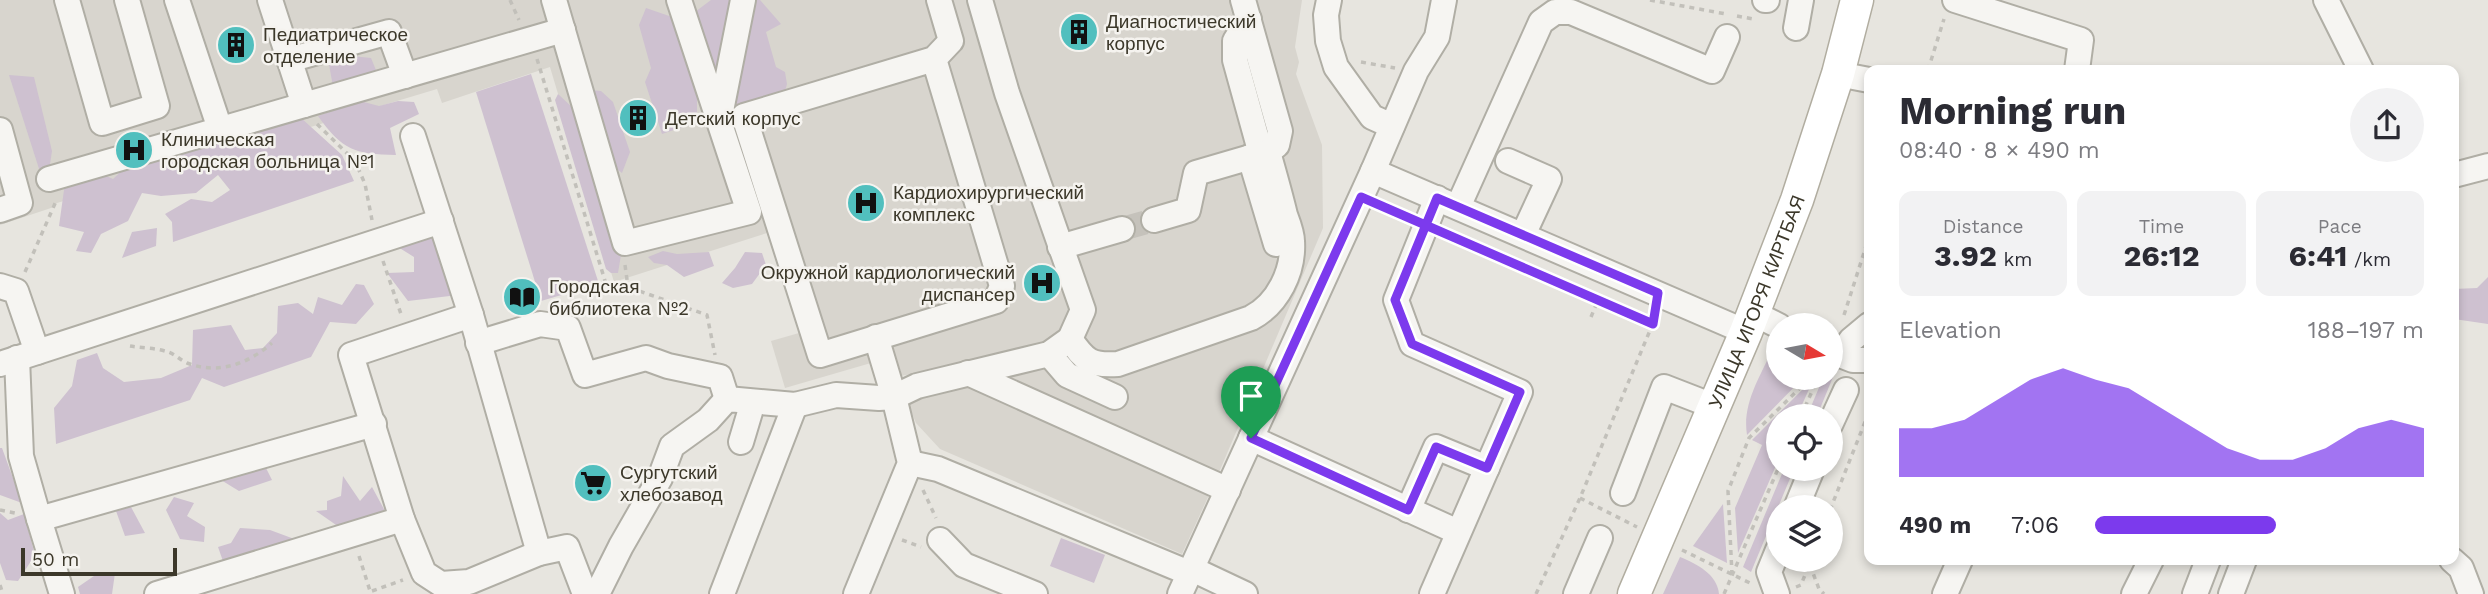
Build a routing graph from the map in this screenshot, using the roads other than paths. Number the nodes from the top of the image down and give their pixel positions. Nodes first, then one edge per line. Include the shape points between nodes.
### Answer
1 (66, 0) edge
2 (127, 0) edge
3 (177, 0) edge
4 (270, 0) edge
5 (554, 0) edge
6 (679, 0) edge
7 (743, 0) edge
8 (939, 0) edge
9 (956, 0) edge
10 (980, 0) edge
11 (1329, 0) edge
12 (1444, 0) edge
13 (1801, 0) edge
14 (1857, 0) edge
15 (2326, 0) edge
16 (1950, 7) edge
17 (1246, 10) edge
18 (1796, 28) dead end
19 (563, 30) junction
20 (1727, 37) dead end
21 (951, 41) junction
22 (934, 59) junction
23 (289, 60) junction
24 (2078, 65) edge
25 (2358, 65) edge
26 (1838, 74) junction
27 (405, 76) junction
28 (1864, 79) edge
29 (304, 105) junction
30 (719, 122) junction
31 (1392, 126) junction
32 (220, 129) junction
33 (0, 130) edge
34 (413, 136) dead end
35 (1260, 154) junction
36 (1508, 161) dead end
37 (2488, 166) edge
38 (1373, 171) junction
39 (2459, 174) edge
40 (54, 177) road end
41 (1448, 203) junction
42 (0, 210) edge
43 (1154, 220) tunnel mouth
44 (441, 221) junction
45 (1122, 229) tunnel mouth
46 (1523, 235) junction
47 (1060, 247) junction
48 (8, 288) edge
49 (471, 315) junction
50 (1760, 323) edge
51 (1864, 329) edge
52 (876, 337) junction
53 (1070, 339) junction
54 (478, 343) junction
55 (1843, 346) edge
56 (1049, 354) junction
57 (1843, 356) edge
58 (18, 358) edge
59 (1864, 360) edge
60 (968, 373) junction
61 (1846, 390) dead end
62 (894, 397) junction
63 (1115, 397) dead end
64 (727, 399) junction
65 (752, 401) junction
66 (1840, 404) edge
67 (795, 405) junction
68 (1713, 406) junction
69 (374, 424) junction
70 (1251, 438) junction
71 (741, 442) dead end
72 (910, 463) junction
73 (1487, 468) junction
74 (1228, 490) junction
75 (1623, 493) dead end
76 (1408, 510) junction
77 (39, 519) junction
78 (402, 519) junction
79 (1458, 533) junction
80 (1600, 538) dead end
81 (935, 545) road end
82 (539, 553) junction
83 (1958, 565) edge
84 (2148, 565) edge
85 (2206, 565) edge
86 (2242, 565) edge
87 (2458, 565) edge
88 (1769, 572) edge
89 (1187, 579) edge
90 (1784, 592) edge
91 (62, 594) edge
92 (157, 594) edge
93 (585, 594) edge
94 (597, 594) edge
95 (722, 594) edge
96 (856, 594) edge
97 (1035, 594) edge
98 (1245, 594) edge
99 (1432, 594) edge
100 (1576, 594) edge
101 (1634, 594) edge
102 (1945, 594) edge
103 (2134, 594) edge
104 (2195, 594) edge
105 (2231, 594) edge
106 (2471, 594) edge

1 - 2 street via 102,123 157,106
3 - 32 street
4 - 23 street
5 - 19 street
6 - 30 street
7 - 30 street
8 - 21 street
9 - 21 street via 963,34
10 - 47 street
11 - 31 street via 1328,41 1336,67 1372,117
12 - 31 street via 1437,37
13 - 18 street
14 - 26 main road, УЛИЦА ИГОРЯ КИРТБАЯ
15 - 25 street
16 - 24 street via 2081,40
17 - 35 street via 1234,41 1235,60
19 - 27 street
19 - 30 street via 625,243 749,212
20 - 41 street via 1712,71 1571,12 1555,12 1541,22
21 - 22 street
22 - 52 street via 1002,286 996,301
22 - 52 street via 744,116 820,355
23 - 27 street via 389,32
23 - 29 street
26 - 28 street
26 - 50 main road, УЛИЦА ИГОРЯ КИРТБАЯ
27 - 29 street
29 - 32 street
31 - 38 street
32 - 40 street
33 - 42 street via 20,203
34 - 44 street
35 - 43 street via 1196,173 1188,211
35 - 53 street via 1287,277 1263,312 1118,364 1088,361
36 - 46 street via 1549,179
37 - 39 street
38 - 41 street
38 - 70 street
41 - 46 street
41 - 73 street via 1425,226 1395,300 1412,344 1520,392
44 - 49 street
44 - 58 street
45 - 47 street
46 - 50 street via 1658,293
47 - 53 street via 1083,310
48 - 58 street
49 - 54 street
49 - 69 street via 351,355
50 - 68 main road, УЛИЦА ИГОРЯ КИРТБАЯ
51 - 55 street
52 - 62 street
53 - 56 street
54 - 64 street via 540,324 568,328 585,375 646,358 720,377
54 - 82 street
56 - 60 street
56 - 63 street via 1068,375
57 - 59 street
58 - 77 street via 21,456
60 - 62 street
60 - 74 street
61 - 66 street
62 - 67 street via 836,395
62 - 72 street
64 - 65 street
64 - 94 street via 708,420 672,446 660,478
65 - 67 street
65 - 71 street
67 - 95 street
68 - 75 street via 1664,387
68 - 101 main road, УЛИЦА ИГОРЯ КИРТБАЯ
69 - 77 street
69 - 78 street
70 - 74 street
70 - 76 street
72 - 89 street via 938,469
72 - 96 street
73 - 76 street via 1436,447
73 - 79 street
74 - 89 street
76 - 79 street
77 - 91 street
78 - 82 street via 424,573 442,584 469,582
78 - 92 street
79 - 99 street
80 - 100 street
81 - 97 street via 964,565
82 - 93 street via 567,547
83 - 102 street
84 - 103 street
85 - 104 street
86 - 105 street
87 - 106 street
88 - 90 street
89 - 98 street

